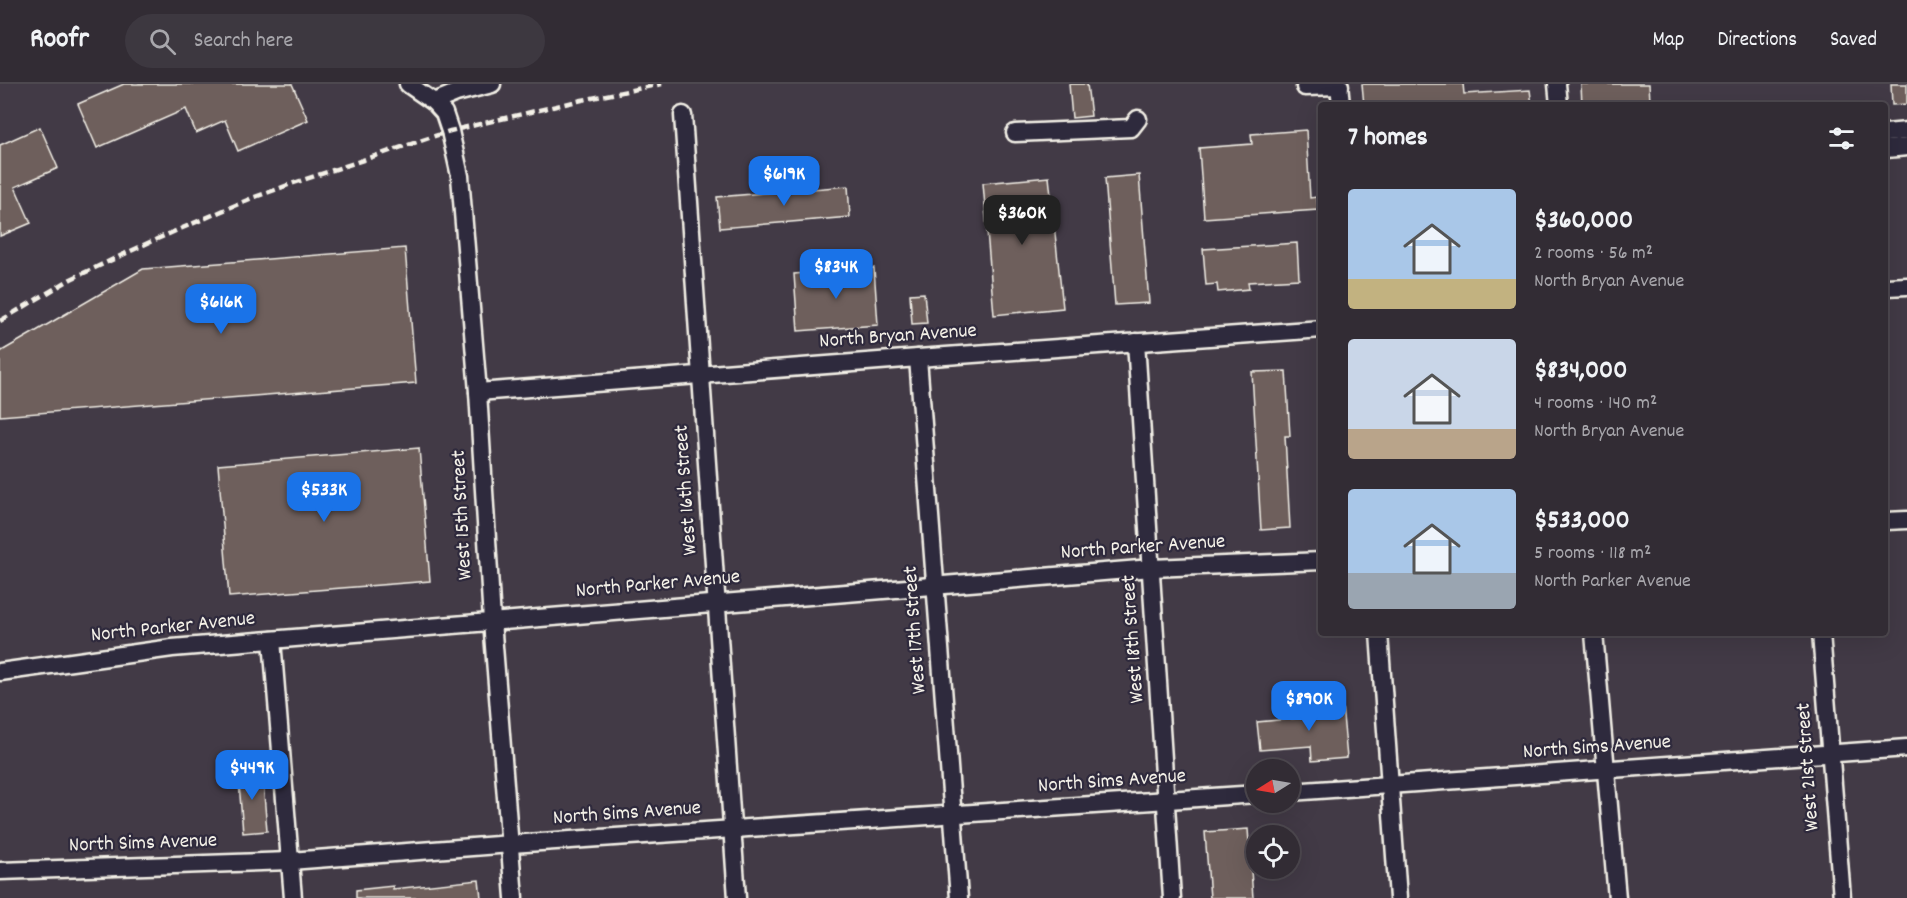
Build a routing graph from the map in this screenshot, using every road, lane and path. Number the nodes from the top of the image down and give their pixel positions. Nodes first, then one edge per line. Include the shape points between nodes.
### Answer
1 (408, 84) edge
2 (492, 84) edge
3 (1557, 84) edge
4 (1339, 85) edge
5 (1305, 87) dead end
6 (434, 102) junction
7 (1341, 102) edge
8 (1559, 102) edge
9 (683, 115) dead end
10 (1138, 119) dead end
11 (1907, 131) edge
12 (1015, 133) dead end
13 (1888, 133) edge
14 (1907, 147) edge
15 (1888, 149) edge
16 (1907, 286) edge
17 (1888, 287) edge
18 (1318, 329) edge
19 (1136, 342) junction
20 (918, 358) junction
21 (702, 375) junction
22 (478, 392) junction
23 (1907, 520) edge
24 (1888, 521) edge
25 (1318, 561) edge
26 (1152, 568) junction
27 (935, 586) junction
28 (718, 603) junction
29 (492, 621) junction
30 (1379, 636) edge
31 (1594, 636) edge
32 (1821, 636) edge
33 (272, 640) junction
34 (0, 672) edge
35 (1907, 748) edge
36 (1830, 754) junction
37 (1605, 770) junction
38 (1390, 784) junction
39 (1300, 791) edge
40 (1246, 795) edge
41 (1166, 800) junction
42 (952, 815) junction
43 (733, 830) junction
44 (511, 844) junction
45 (290, 861) junction
46 (0, 871) edge
47 (293, 898) edge
48 (514, 898) edge
49 (737, 898) edge
50 (959, 898) edge
51 (1172, 898) edge
52 (1398, 898) edge
53 (1617, 898) edge
54 (1842, 898) edge

1 - 6 street
2 - 6 street
3 - 8 street
4 - 5 street
4 - 7 street
6 - 22 street, West 15th Street via 444,113 460,176
9 - 21 street, West 16th Street
10 - 12 street via 1131,128
11 - 13 street
14 - 15 street
16 - 17 street
18 - 19 street, North Bryan Avenue
19 - 20 street, North Bryan Avenue
19 - 26 street, West 18th Street
20 - 21 street, North Bryan Avenue
20 - 27 street, West 17th Street
21 - 22 street, North Bryan Avenue
21 - 28 street, West 16th Street
22 - 29 street, West 15th Street
23 - 24 street
25 - 26 street, North Parker Avenue
26 - 27 street, North Parker Avenue
26 - 41 street, West 18th Street
27 - 28 street, North Parker Avenue
27 - 42 street, West 17th Street
28 - 29 street, North Parker Avenue
28 - 43 street, West 16th Street
29 - 33 street, North Parker Avenue
29 - 44 street, West 15th Street
30 - 38 street
31 - 37 street
32 - 36 street, West 21st Street
33 - 34 street, North Parker Avenue via 172,648
33 - 45 street
35 - 36 street, North Sims Avenue
36 - 37 street, North Sims Avenue
36 - 54 street, West 21st Street
37 - 38 street, North Sims Avenue
37 - 53 street
38 - 39 street, North Sims Avenue
38 - 52 street
40 - 41 street, North Sims Avenue
41 - 42 street, North Sims Avenue
41 - 51 street, West 18th Street
42 - 43 street, North Sims Avenue
42 - 50 street, West 17th Street
43 - 44 street, North Sims Avenue
43 - 49 street, West 16th Street
44 - 45 street, North Sims Avenue
44 - 48 street, West 15th Street
45 - 46 street, North Sims Avenue
45 - 47 street

